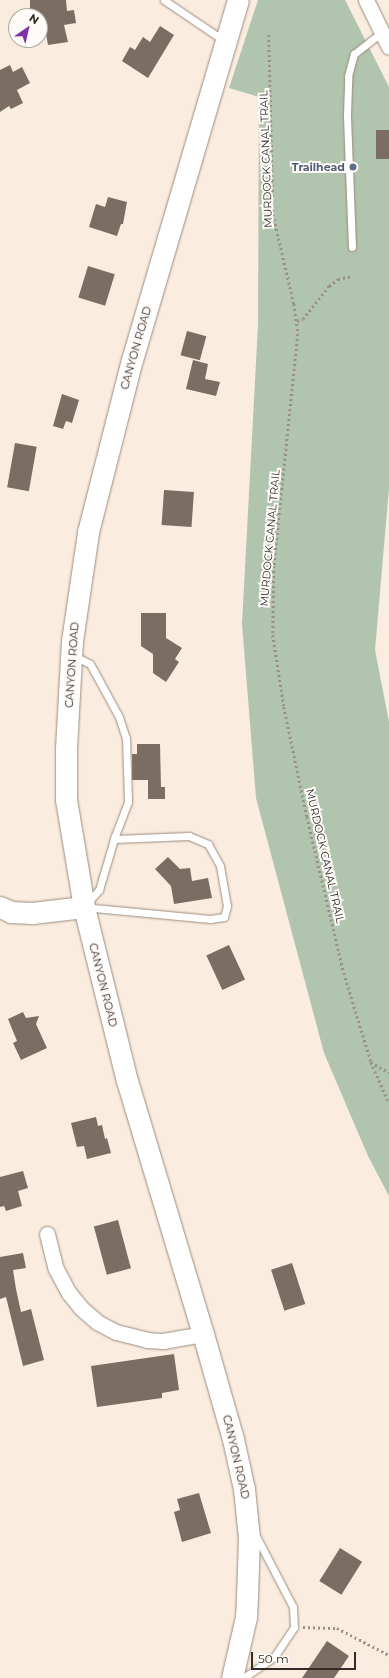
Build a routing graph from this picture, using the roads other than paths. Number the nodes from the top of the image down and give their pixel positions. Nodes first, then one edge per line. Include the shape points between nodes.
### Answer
1 (164, 0) edge
2 (238, 0) edge
3 (366, 0) edge
4 (382, 32) junction
5 (226, 41) junction
6 (389, 47) edge
7 (352, 247) dead end
8 (71, 654) junction
9 (114, 839) junction
10 (0, 907) edge
11 (84, 907) junction
12 (47, 1234) dead end
13 (203, 1334) junction
14 (248, 1521) junction
15 (232, 1678) edge
16 (243, 1678) edge

1 - 5 lane
2 - 5 main road, CANYON ROAD
3 - 4 street
4 - 6 street
4 - 7 lane via 354,54 348,76
5 - 8 main road, CANYON ROAD via 107,453 88,532
8 - 9 lane via 84,660 94,671 119,717 126,738 128,802
8 - 11 main road, CANYON ROAD via 66,800
9 - 11 lane via 99,890
9 - 11 lane via 189,836 204,840 211,847 220,866 225,883 226,913 218,920
10 - 11 main road via 10,912 32,913
11 - 13 main road, CANYON ROAD via 127,1082
12 - 13 street via 56,1269 69,1293 97,1322 116,1332 147,1340 163,1341
13 - 14 main road, CANYON ROAD via 239,1464
14 - 15 main road, CANYON ROAD via 246,1617
14 - 16 lane via 292,1607 294,1627 274,1657

